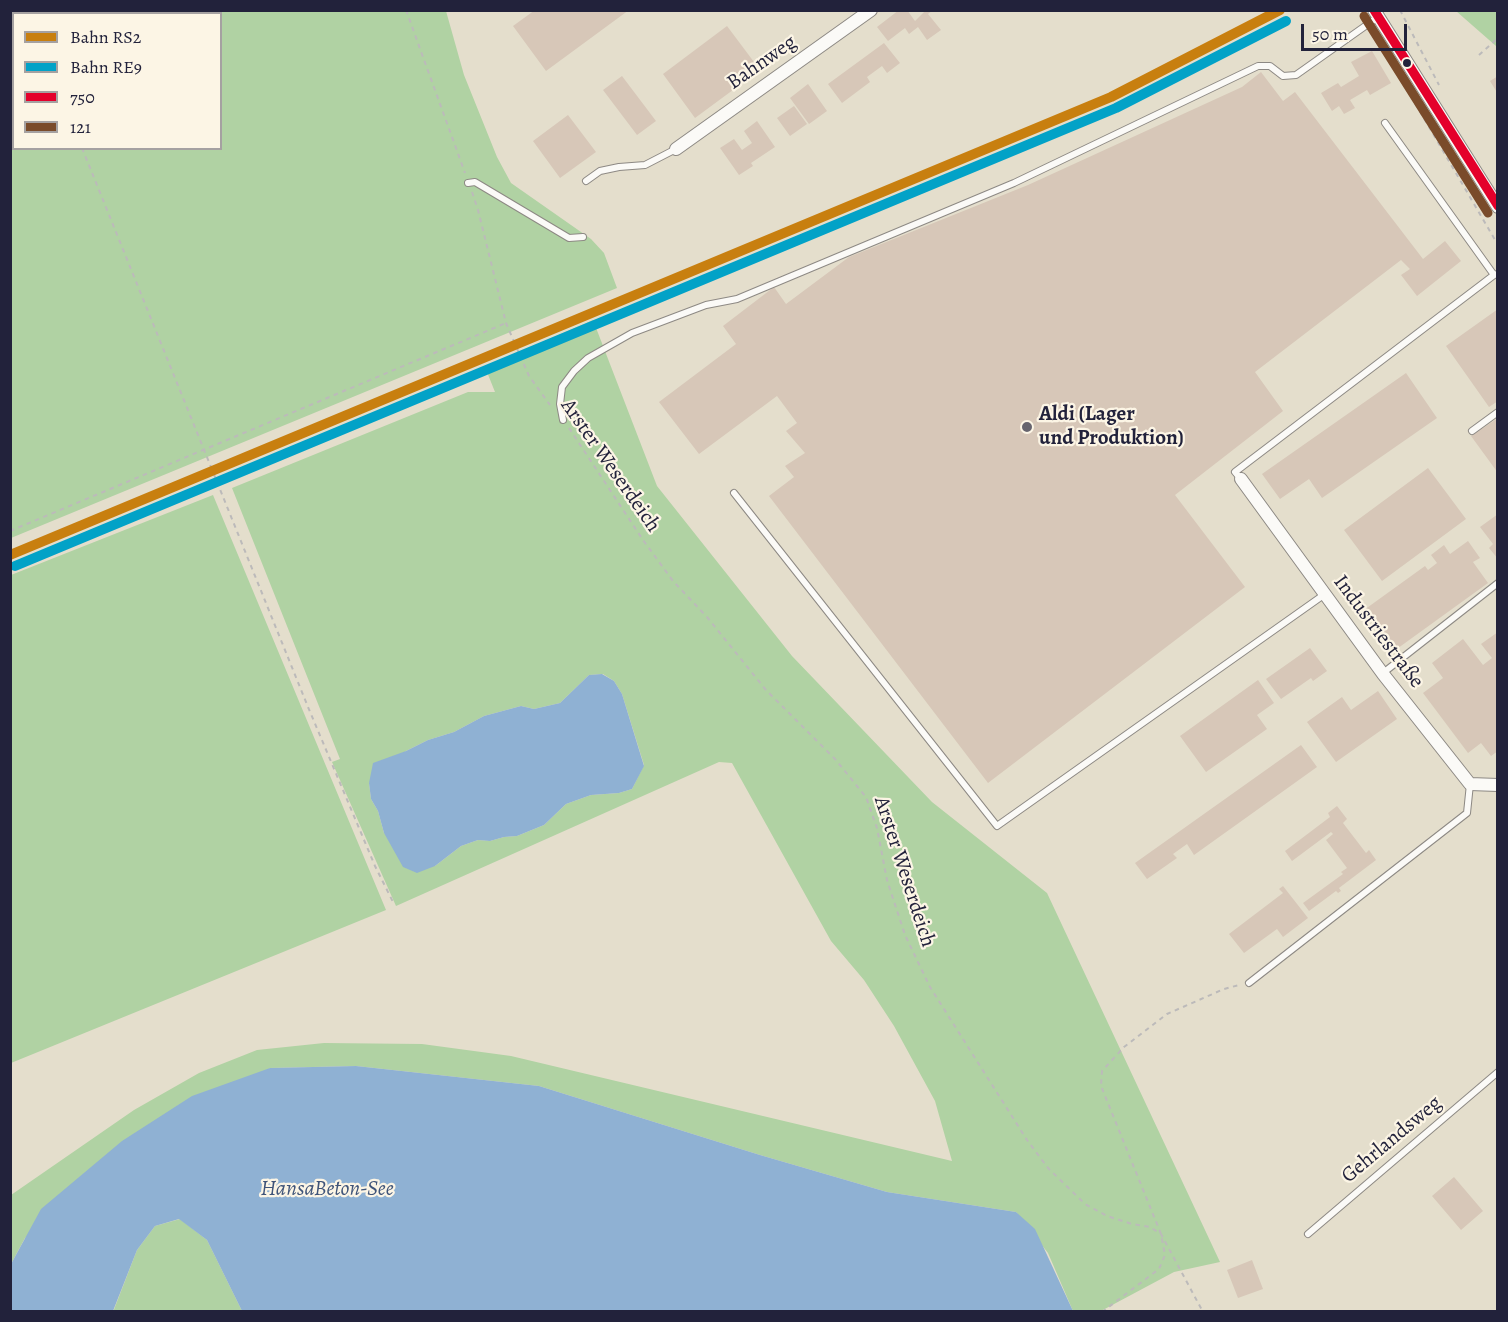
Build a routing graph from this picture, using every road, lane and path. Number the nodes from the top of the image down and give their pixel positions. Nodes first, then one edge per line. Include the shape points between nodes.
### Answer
1 (406, 10) edge
2 (871, 10) edge
3 (1400, 10) edge
4 (1376, 14) edge
5 (1497, 38) edge
6 (1479, 55) dead end
7 (1442, 92) dead end
8 (1411, 95) dead end
9 (1385, 123) dead end
10 (676, 149) joint
11 (83, 150) edge
12 (586, 181) dead end
13 (468, 183) junction
14 (1497, 207) edge
15 (583, 237) dead end
16 (1497, 245) edge
17 (1496, 275) edge
18 (506, 323) junction
19 (1497, 412) edge
20 (563, 420) junction
21 (1472, 431) dead end
22 (205, 450) junction
23 (1241, 479) joint
24 (734, 493) dead end
25 (10, 531) edge
26 (1497, 583) edge
27 (1325, 594) junction
28 (1383, 674) junction
29 (1470, 784) junction
30 (1497, 785) edge
31 (394, 904) dead end
32 (1249, 983) joint
33 (1497, 1072) edge
34 (1161, 1234) junction
35 (1308, 1234) dead end
36 (1102, 1311) edge
37 (1203, 1311) edge

1 - 13 path, Arster Weserdeich
2 - 10 street, Bahnweg
3 - 7 path
4 - 14 street
4 - 20 lane via 1296,75 1283,76 1270,66 1258,66 1014,183 736,299 706,304 632,333 588,357 562,387
5 - 6 path
8 - 16 path
9 - 17 lane
10 - 12 lane via 645,165 600,171
11 - 22 path
13 - 15 lane via 474,182 569,238
13 - 18 path, Arster Weserdeich
17 - 23 lane via 1235,471
18 - 20 path, Arster Weserdeich via 529,376
18 - 22 path
19 - 21 lane
20 - 34 path, Arster Weserdeich via 673,581 766,690 835,759 866,797 905,935 930,987 1027,1140 1048,1168 1085,1204 1107,1216 1150,1227
22 - 25 path
22 - 31 path via 308,707
23 - 27 street, Industriestraße
24 - 27 lane via 997,826
26 - 28 lane
27 - 28 street, Industriestraße
28 - 29 street, Industriestraße
29 - 30 street
29 - 32 lane via 1467,813
32 - 34 path via 1224,989 1167,1014 1124,1047 1102,1071 1101,1086
33 - 35 lane, Gehrlandsweg
34 - 36 path via 1165,1255 1159,1269
34 - 37 path

